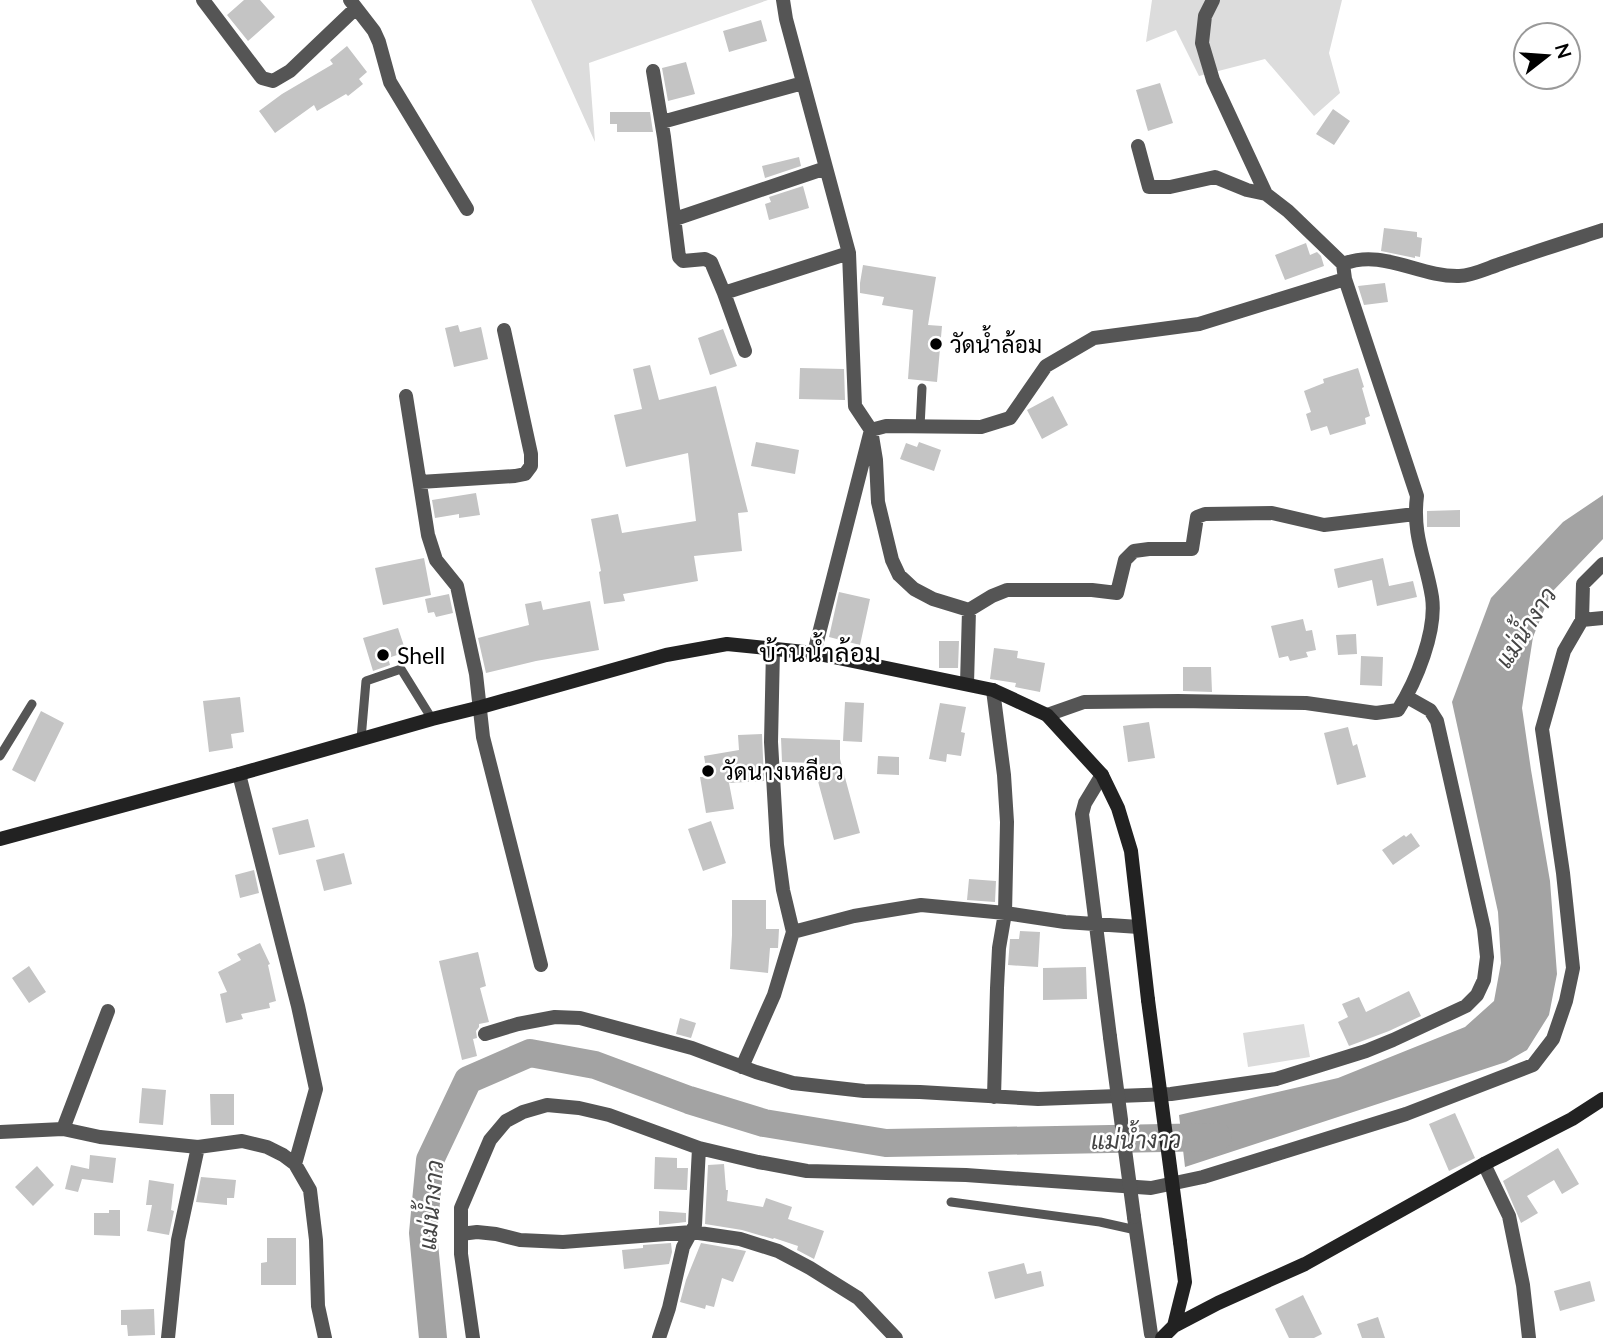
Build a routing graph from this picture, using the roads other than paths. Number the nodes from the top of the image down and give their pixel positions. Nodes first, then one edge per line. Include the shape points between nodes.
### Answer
1 (202, 0) edge
2 (783, 0) edge
3 (1213, 0) edge
4 (354, 4) edge
5 (653, 71) dead end
6 (803, 83) junction
7 (662, 122) junction
8 (1138, 146) dead end
9 (826, 167) junction
10 (1266, 194) junction
11 (467, 209) dead end
12 (675, 219) junction
13 (1603, 230) edge
14 (849, 253) junction
15 (1344, 272) junction
16 (724, 293) junction
17 (504, 330) dead end
18 (745, 351) dead end
19 (922, 388) dead end
20 (407, 396) dead end
21 (920, 426) junction
22 (871, 430) junction
23 (420, 482) junction
24 (1415, 514) junction
25 (1603, 564) edge
26 (969, 610) junction
27 (1603, 618) edge
28 (1582, 620) junction
29 (773, 649) junction
30 (814, 653) junction
31 (967, 684) junction
32 (993, 690) junction
33 (1407, 697) junction
34 (32, 704) dead end
35 (481, 707) junction
36 (1047, 715) junction
37 (432, 719) junction
38 (361, 739) junction
39 (0, 755) edge
40 (239, 774) junction
41 (1102, 775) junction
42 (0, 839) edge
43 (1005, 913) junction
44 (1096, 924) junction
45 (1139, 926) junction
46 (793, 932) junction
47 (541, 965) dead end
48 (108, 1012) dead end
49 (485, 1034) dead end
50 (742, 1067) junction
51 (994, 1097) junction
52 (1603, 1099) edge
53 (63, 1129) junction
54 (0, 1132) edge
55 (198, 1147) junction
56 (699, 1148) junction
57 (295, 1164) junction
58 (1484, 1164) junction
59 (951, 1202) dead end
60 (1135, 1223) junction
61 (692, 1232) junction
62 (461, 1234) junction
63 (1174, 1326) junction
64 (1151, 1337) edge
65 (169, 1338) edge
66 (325, 1338) edge
67 (473, 1338) edge
68 (659, 1338) edge
69 (896, 1338) edge
70 (1529, 1338) edge

1 - 4 street via 262,78 273,81 290,71
2 - 6 street
3 - 10 street via 1205,16 1202,43 1213,80
4 - 11 street via 374,31 390,82
5 - 7 street
6 - 7 street
6 - 9 street
7 - 12 street
8 - 10 street via 1149,187 1215,177
9 - 12 street
9 - 14 street
10 - 15 street via 1288,211
12 - 16 street via 680,260 711,262
13 - 15 street via 1461,276 1374,259 1355,259
14 - 16 street
14 - 22 street via 855,406
15 - 21 street via 1199,324 1094,338 1046,366 1010,418 981,427
15 - 24 street via 1417,496
16 - 18 street
17 - 23 street via 531,466 525,474 515,476
19 - 21 lane
20 - 23 street
21 - 22 street
22 - 26 street via 878,502 899,575 933,599
22 - 30 street
23 - 35 street via 436,560 457,586
24 - 26 street via 1324,525 1272,513 1205,514 1197,517 1192,549 1134,551 1125,560 1116,593 1007,590
24 - 33 street via 1433,612 1427,645
25 - 28 street via 1583,584
26 - 31 street
27 - 28 street
28 - 56 street via 1564,651 1542,729 1573,968 1553,1039 1533,1065 1406,1114 1203,1177 1151,1188 966,1175 807,1171
29 - 30 main road
29 - 35 main road via 727,645 666,655
29 - 46 street via 771,742 777,845
30 - 31 main road
31 - 32 main road
32 - 36 main road
32 - 43 street via 1007,822
33 - 36 street via 1398,710 1376,713 1306,703 1178,701 1084,702
33 - 51 street via 1430,709 1437,721 1484,929 1484,979 1466,1006 1366,1051 1276,1079 1171,1094
34 - 39 lane
35 - 37 main road
35 - 47 street via 483,737
36 - 41 main road
37 - 38 main road
37 - 38 lane via 401,669 366,681
38 - 40 main road
40 - 42 main road
40 - 57 street via 316,1088
41 - 44 street via 1082,814
41 - 45 main road via 1131,851
43 - 44 street
43 - 46 street via 921,905
43 - 51 street via 999,948
44 - 45 street
44 - 60 street, bridge
45 - 63 main road, bridge via 1185,1282
46 - 50 street via 774,995
48 - 53 street
49 - 50 street via 555,1017 580,1018 692,1048
50 - 51 street via 793,1083
52 - 58 main road
53 - 54 street
53 - 55 street
55 - 57 street via 242,1141 267,1147
55 - 65 street via 178,1240
56 - 61 street
56 - 62 street via 579,1108 547,1105 523,1112 506,1121 490,1140 461,1208
57 - 66 street via 310,1190 318,1306
58 - 63 main road via 1305,1264
58 - 70 street via 1509,1216
59 - 60 lane
60 - 64 street
61 - 62 street via 563,1242
61 - 68 street via 683,1247
61 - 69 street via 740,1239 778,1251 858,1298
62 - 67 street
63 - 64 main road

